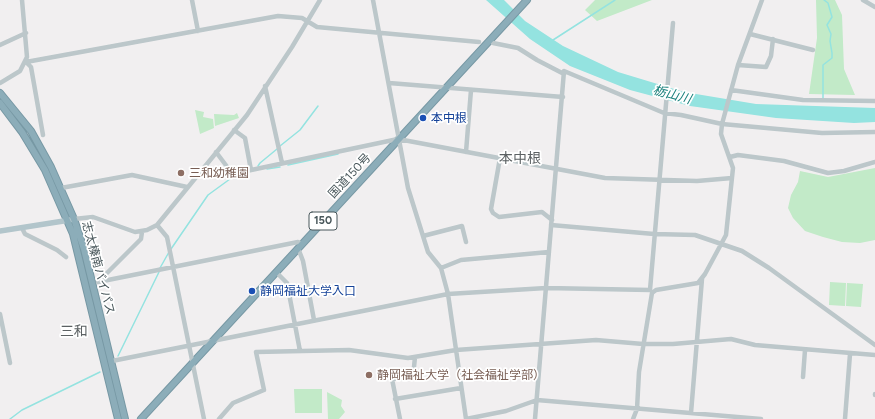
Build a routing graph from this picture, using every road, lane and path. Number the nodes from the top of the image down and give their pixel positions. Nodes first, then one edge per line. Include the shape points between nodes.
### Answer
1 (22, 0) edge
2 (192, 0) edge
3 (320, 0) edge
4 (372, 0) edge
5 (527, 0) edge
6 (762, 0) edge
7 (863, 0) edge
8 (875, 7) edge
9 (308, 21) junction
10 (673, 23) dead end
11 (198, 31) junction
12 (26, 33) junction
13 (379, 34) junction
14 (750, 34) junction
15 (773, 39) junction
16 (479, 42) dead end
17 (493, 43) dead end
18 (0, 45) edge
19 (813, 50) dead end
20 (26, 62) junction
21 (738, 66) junction
22 (564, 74) junction
23 (388, 83) junction
24 (0, 84) edge
25 (265, 86) junction
26 (446, 88) junction
27 (471, 90) junction
28 (730, 91) junction
29 (0, 93) edge
30 (563, 97) junction
31 (875, 101) edge
32 (0, 103) edge
33 (665, 111) junction
34 (722, 123) junction
35 (234, 130) junction
36 (875, 132) edge
37 (43, 135) dead end
38 (398, 139) junction
39 (216, 152) junction
40 (466, 152) junction
41 (730, 157) junction
42 (500, 158) junction
43 (875, 162) edge
44 (282, 163) junction
45 (557, 169) junction
46 (251, 170) junction
47 (732, 178) junction
48 (659, 180) junction
49 (187, 187) junction
50 (61, 188) junction
51 (71, 220) junction
52 (552, 222) junction
53 (157, 225) junction
54 (22, 228) junction
55 (0, 231) edge
56 (142, 232) junction
57 (654, 234) junction
58 (423, 236) junction
59 (466, 242) dead end
60 (722, 244) junction
61 (300, 246) junction
62 (549, 252) junction
63 (66, 257) dead end
64 (173, 266) junction
65 (441, 268) junction
66 (276, 272) junction
67 (702, 279) junction
68 (95, 282) junction
69 (546, 288) junction
70 (652, 291) junction
71 (448, 294) junction
72 (0, 314) edge
73 (314, 320) junction
74 (296, 325) junction
75 (214, 340) junction
76 (697, 342) junction
77 (874, 342) edge
78 (542, 344) junction
79 (643, 344) junction
80 (188, 346) junction
81 (300, 350) junction
82 (456, 350) junction
83 (805, 350) junction
84 (850, 354) junction
85 (875, 355) edge
86 (415, 357) junction
87 (112, 361) junction
88 (10, 363) dead end
89 (192, 363) junction
90 (803, 377) dead end
91 (461, 388) junction
92 (395, 399) junction
93 (537, 400) junction
94 (637, 409) junction
95 (691, 413) junction
96 (118, 419) edge
97 (125, 419) edge
98 (140, 419) edge
99 (204, 419) edge
100 (220, 419) edge
101 (400, 419) edge
102 (466, 419) edge
103 (535, 419) edge
104 (634, 419) edge
105 (761, 419) edge
106 (845, 419) edge

1 - 12 street
2 - 11 street
3 - 9 street
4 - 13 street
5 - 26 highway, 国道150号 / 150
6 - 14 street
7 - 8 street
9 - 11 street via 278,16
9 - 13 street via 317,27
9 - 25 street
10 - 33 street
11 - 20 street
12 - 18 street
12 - 20 street
13 - 16 street
13 - 23 street
14 - 15 street
14 - 21 street
15 - 19 street
15 - 21 street via 771,56 766,67
17 - 22 street via 518,48
20 - 24 street via 15,75
20 - 37 street via 31,67
21 - 28 street
22 - 30 street
22 - 33 street via 564,71
23 - 26 street
23 - 38 street
25 - 35 street
25 - 44 street
26 - 27 street
26 - 38 highway, 国道150号 / 150
27 - 30 street
27 - 40 street
28 - 31 street via 803,100
28 - 34 street
29 - 50 highway, 志太榛南バイパス via 31,131
30 - 45 street
32 - 51 highway, 志太榛南バイパス via 22,132
33 - 34 street
33 - 48 street
34 - 36 street via 822,133
34 - 41 street via 721,134
35 - 39 street
35 - 46 street via 245,138
38 - 40 street
38 - 44 street
38 - 58 street via 408,188
38 - 61 highway, 国道150号 / 150
39 - 46 street via 233,172
39 - 49 street
40 - 42 street
41 - 43 street via 738,155 784,161 828,173
41 - 47 street
42 - 45 street
42 - 52 street via 491,209 493,213 500,217 542,212
44 - 46 street
45 - 48 street via 605,178
45 - 52 street
47 - 48 street via 697,181
47 - 60 street via 726,235
48 - 57 street
49 - 50 street via 132,174
49 - 53 street
50 - 51 highway, 志太榛南バイパス
51 - 54 main road
51 - 56 street via 93,217 126,230
51 - 68 highway, 志太榛南バイパス
51 - 96 highway, 志太榛南バイパス
52 - 57 street
52 - 62 street
53 - 56 street
53 - 64 street via 167,237
54 - 55 main road
54 - 63 street via 25,234
56 - 68 street via 140,239
57 - 60 street via 695,235
57 - 70 street
58 - 59 street via 462,226
58 - 65 street via 428,252
60 - 67 street
60 - 77 street via 742,251 769,268
61 - 64 street via 298,242
61 - 66 highway, 国道150号 / 150
61 - 73 street
62 - 65 street via 461,260
62 - 69 street
64 - 68 street
64 - 80 street
65 - 71 street
66 - 74 street via 287,283
66 - 75 highway, 国道150号 / 150
67 - 70 street via 695,284
67 - 76 street
68 - 87 highway, 志太榛南バイパス
69 - 70 street
69 - 71 street
69 - 78 street
70 - 79 street
71 - 73 street
71 - 82 street
72 - 88 street
73 - 74 street
74 - 75 street
74 - 81 street
75 - 80 street
75 - 89 highway, 国道150号 / 150
76 - 79 street
76 - 83 street via 730,339 755,345
76 - 95 street
78 - 79 street via 596,340
78 - 82 street
78 - 93 street
79 - 94 street
80 - 87 street
80 - 89 street
81 - 86 street via 349,350 396,357
81 - 100 street via 256,352 264,390 233,402
82 - 86 street
82 - 91 street
83 - 84 street
83 - 90 street
84 - 85 street
84 - 106 street
86 - 92 street via 413,377 392,379
87 - 97 highway, 志太榛南バイパス
89 - 98 highway, 国道150号 / 150
89 - 99 street
91 - 92 street
91 - 102 street
92 - 101 street
93 - 94 street
93 - 102 street via 506,411
93 - 103 street
94 - 95 street
94 - 104 street
95 - 105 street

